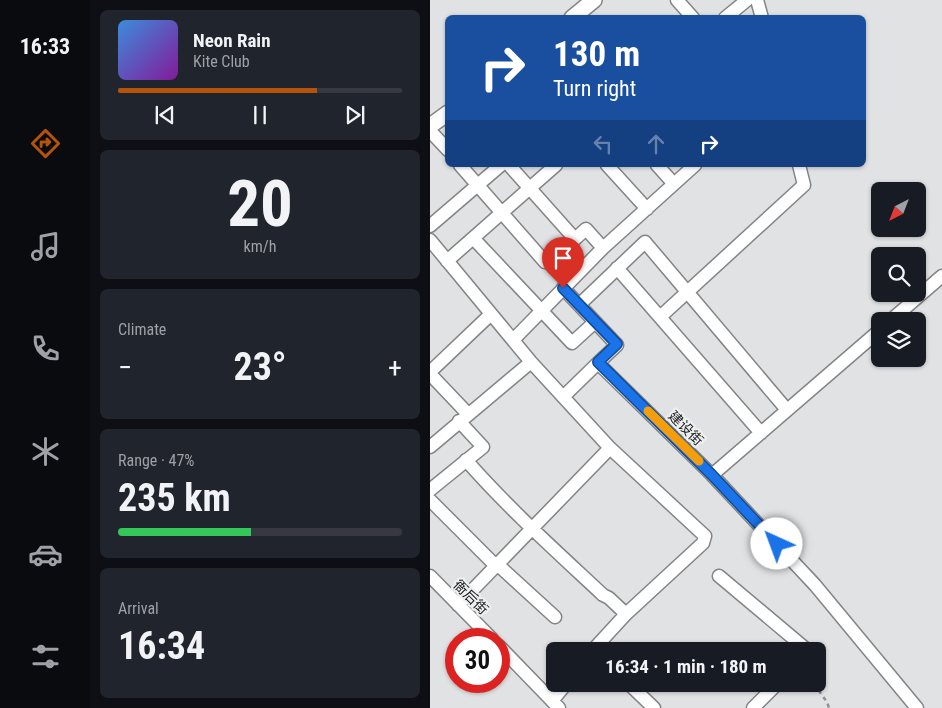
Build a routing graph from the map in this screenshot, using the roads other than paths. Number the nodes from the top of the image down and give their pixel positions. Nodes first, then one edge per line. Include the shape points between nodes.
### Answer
1 (594, 0) edge
2 (677, 0) edge
3 (747, 0) edge
4 (758, 0) edge
5 (576, 15) edge
6 (690, 15) edge
7 (729, 15) edge
8 (761, 15) edge
9 (445, 115) edge
10 (430, 126) edge
11 (430, 130) edge
12 (445, 147) edge
13 (462, 167) edge
14 (499, 167) edge
15 (510, 167) edge
16 (554, 167) edge
17 (610, 167) edge
18 (658, 167) edge
19 (693, 167) edge
20 (800, 167) edge
21 (674, 184) junction
22 (478, 185) junction
23 (530, 188) junction
24 (647, 209) junction
25 (502, 213) junction
26 (430, 226) edge
27 (473, 238) junction
28 (430, 240) edge
29 (606, 246) junction
30 (447, 261) junction
31 (544, 262) dead end
32 (621, 265) junction
33 (942, 276) edge
34 (563, 288) junction
35 (688, 292) junction
36 (579, 305) junction
37 (541, 311) junction
38 (900, 312) edge
39 (491, 314) junction
40 (660, 318) junction
41 (595, 322) junction
42 (871, 338) edge
43 (513, 340) junction
44 (531, 362) junction
45 (598, 362) junction
46 (430, 373) edge
47 (563, 397) junction
48 (787, 410) junction
49 (464, 418) junction
50 (761, 433) junction
51 (432, 440) edge
52 (610, 448) junction
53 (466, 460) junction
54 (712, 475) junction
55 (430, 490) edge
56 (430, 500) edge
57 (532, 528) junction
58 (496, 565) junction
59 (430, 576) edge
60 (719, 576) dead end
61 (458, 605) junction
62 (626, 614) junction
63 (554, 617) dead end
64 (481, 628) edge
65 (601, 642) edge
66 (797, 642) edge
67 (510, 657) edge
68 (562, 692) edge
69 (637, 692) edge
70 (769, 692) edge
71 (556, 704) edge
72 (654, 708) edge
73 (753, 708) edge
74 (917, 708) edge

1 - 5 main road
2 - 6 street
3 - 7 street
4 - 8 street
9 - 10 main road
11 - 12 street
13 - 22 street
14 - 22 street
15 - 23 street
16 - 23 street
17 - 24 street
18 - 21 street
19 - 21 street
20 - 35 street via 804,185
21 - 24 street
22 - 25 street
22 - 26 street
23 - 25 street
23 - 29 street via 575,239 586,229
24 - 29 street
25 - 27 street
25 - 31 street
27 - 30 street
27 - 37 street
28 - 30 street
29 - 32 street
29 - 34 street
30 - 39 street
32 - 35 street via 645,242
32 - 36 street
32 - 40 street
33 - 38 street
34 - 36 street
34 - 37 street
35 - 40 street
35 - 48 street
36 - 41 street
37 - 41 street via 572,343
37 - 43 street
39 - 43 street
39 - 46 street
40 - 50 street
41 - 45 street via 617,344
42 - 48 street
43 - 44 street
44 - 47 street
44 - 49 street
45 - 47 street
45 - 54 street, 建设街
46 - 49 street
47 - 52 street
48 - 50 street
49 - 51 street
49 - 53 street via 483,447
50 - 54 street
52 - 57 street
52 - 62 street via 705,536 703,543
53 - 55 street
53 - 57 street
54 - 74 street, 建设街 via 815,585
56 - 58 street
57 - 58 street
57 - 62 street
58 - 61 street
58 - 63 street
59 - 61 street, 衙后街
60 - 66 street
61 - 64 street, 衙后街
62 - 65 street
67 - 71 street
68 - 71 street
69 - 72 street
70 - 73 street

